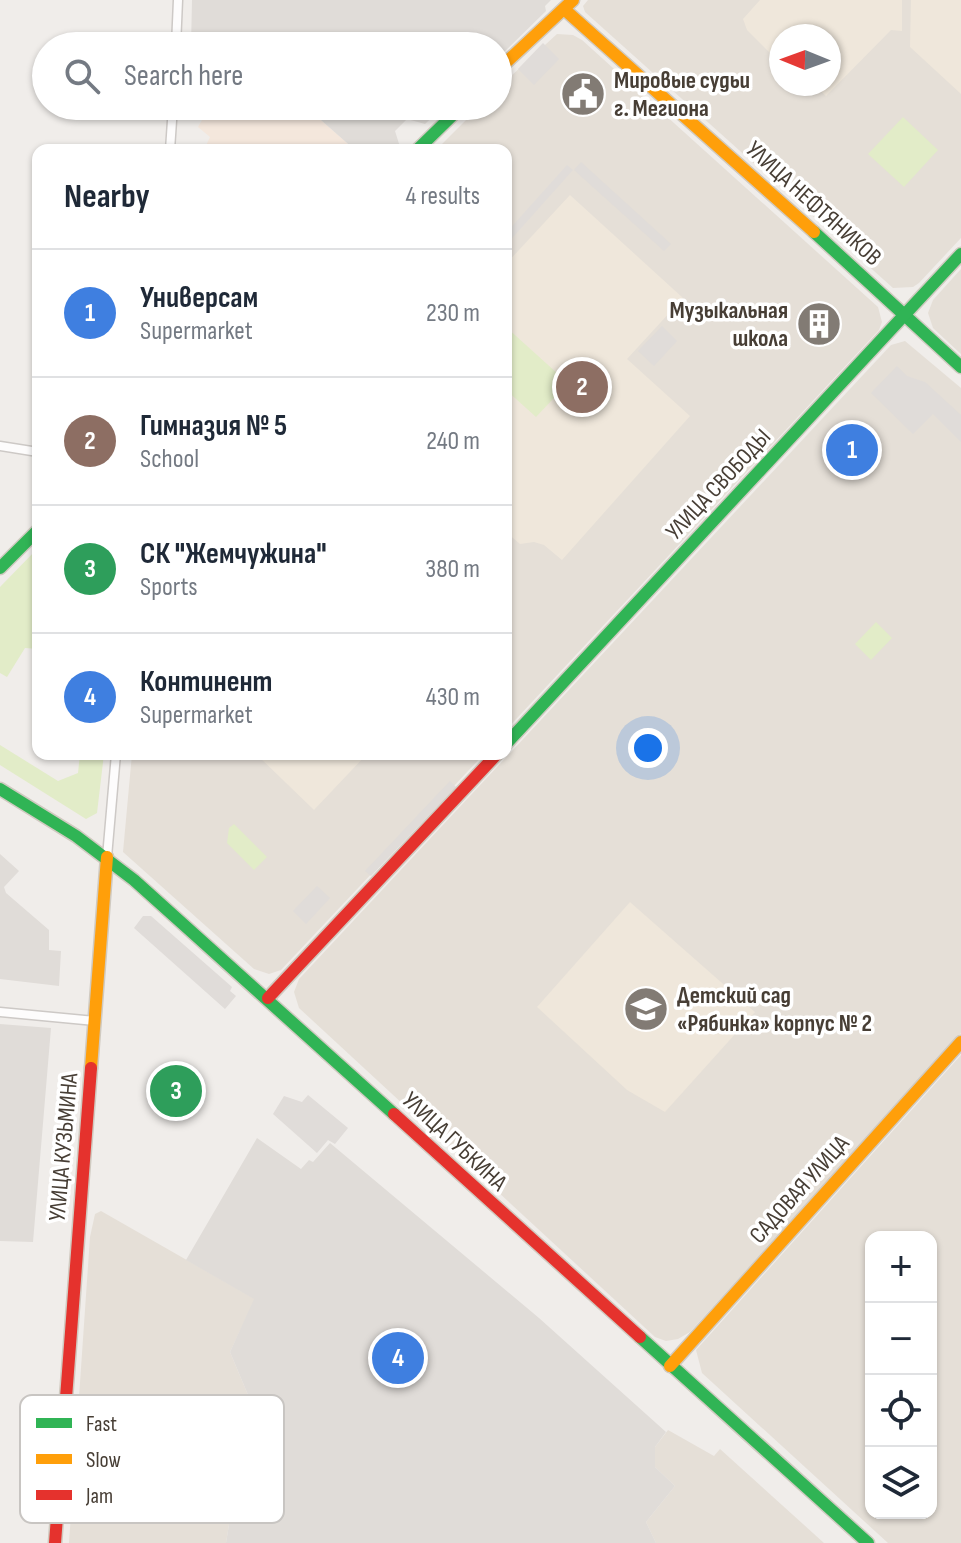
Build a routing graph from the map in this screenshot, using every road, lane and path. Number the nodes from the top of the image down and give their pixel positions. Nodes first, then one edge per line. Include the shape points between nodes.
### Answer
1 (178, 0) edge
2 (568, 5) edge
3 (177, 32) edge
4 (512, 57) edge
5 (172, 120) edge
6 (448, 120) edge
7 (170, 144) edge
8 (423, 144) edge
9 (961, 254) edge
10 (905, 315) junction
11 (961, 367) edge
12 (0, 446) edge
13 (32, 451) edge
14 (32, 536) edge
15 (0, 568) edge
16 (512, 738) edge
17 (115, 760) edge
18 (491, 760) edge
19 (0, 789) edge
20 (107, 857) junction
21 (268, 998) junction
22 (0, 1012) edge
23 (95, 1021) junction
24 (961, 1042) edge
25 (670, 1366) junction
26 (66, 1395) edge
27 (57, 1523) edge
28 (55, 1543) edge
29 (868, 1543) edge

1 - 3 street
2 - 4 main road
2 - 10 main road, УЛИЦА НЕФТЯНИКОВ
5 - 7 street
6 - 8 main road
9 - 10 main road, УЛИЦА СВОБОДЫ
10 - 11 main road, УЛИЦА НЕФТЯНИКОВ
10 - 16 main road, УЛИЦА СВОБОДЫ
12 - 13 street
14 - 15 main road
17 - 20 street, УЛИЦА КУЗЬМИНА
18 - 21 main road
19 - 20 main road, УЛИЦА ГУБКИНА
20 - 21 main road, УЛИЦА ГУБКИНА
20 - 23 main road, УЛИЦА КУЗЬМИНА
21 - 25 main road, УЛИЦА ГУБКИНА
22 - 23 street
23 - 26 main road, УЛИЦА КУЗЬМИНА
24 - 25 main road, САДОВАЯ УЛИЦА
25 - 29 main road, УЛИЦА ГУБКИНА
27 - 28 main road, УЛИЦА КУЗЬМИНА

